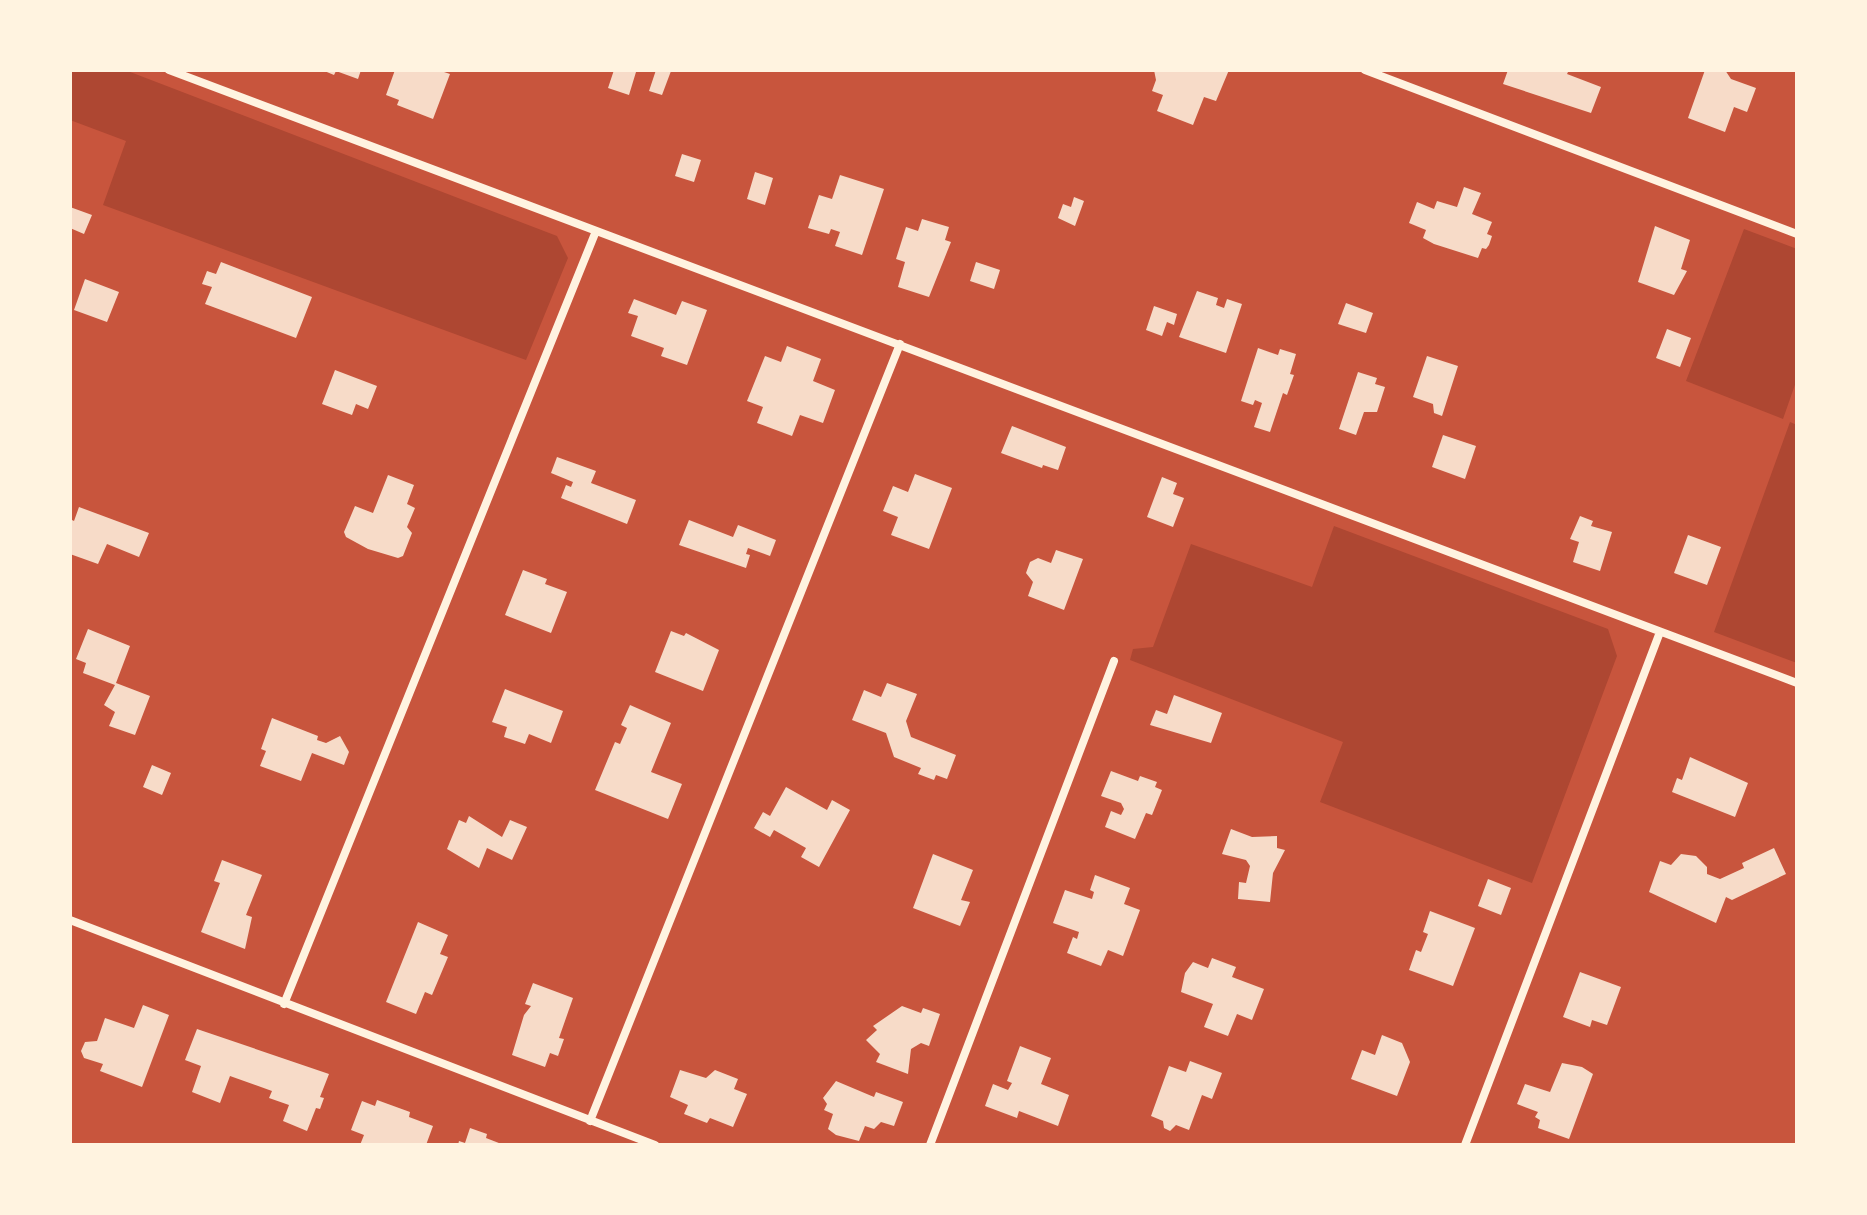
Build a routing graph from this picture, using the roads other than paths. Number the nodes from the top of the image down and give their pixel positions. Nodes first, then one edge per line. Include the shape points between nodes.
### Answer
1 (169, 70) edge
2 (1365, 70) edge
3 (596, 231) junction
4 (1797, 234) edge
5 (900, 344) junction
6 (1660, 632) junction
7 (1114, 661) dead end
8 (1797, 683) edge
9 (70, 920) edge
10 (284, 1004) junction
11 (590, 1121) junction
12 (655, 1145) edge
13 (930, 1145) edge
14 (1465, 1145) edge

1 - 3 street
2 - 4 street
3 - 5 street
3 - 10 street
5 - 6 street
5 - 11 street
6 - 8 street
6 - 14 street
7 - 13 street
9 - 10 street
10 - 11 street
11 - 12 street

